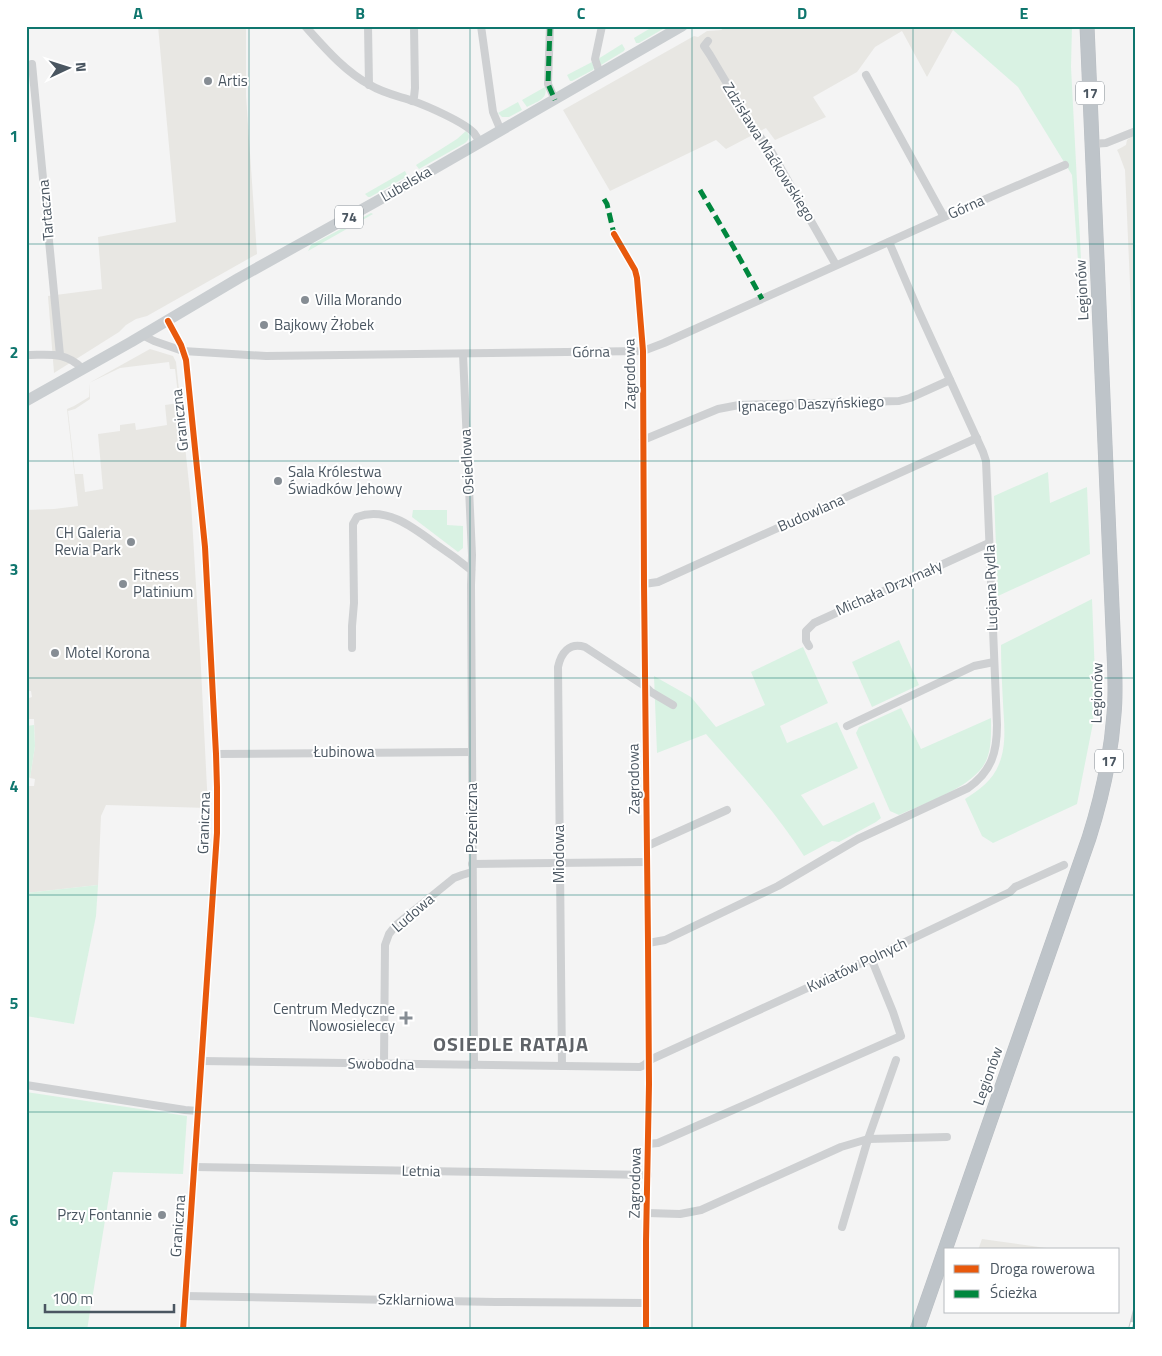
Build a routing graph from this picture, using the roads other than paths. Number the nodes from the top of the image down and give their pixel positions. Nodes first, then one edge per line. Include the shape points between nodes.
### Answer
1 (304, 26) edge
2 (368, 26) edge
3 (414, 26) edge
4 (481, 26) edge
5 (550, 26) edge
6 (602, 26) edge
7 (682, 26) edge
8 (1087, 26) edge
9 (708, 42) dead end
10 (32, 64) dead end
11 (600, 74) junction
12 (866, 75) dead end
13 (369, 85) junction
14 (554, 100) junction
15 (412, 101) junction
16 (501, 131) junction
17 (1136, 131) edge
18 (480, 142) junction
19 (1092, 144) junction
20 (1065, 165) dead end
21 (944, 217) junction
22 (614, 234) dead end
23 (889, 242) junction
24 (836, 265) junction
25 (168, 320) junction
26 (142, 335) junction
27 (183, 351) junction
28 (643, 351) junction
29 (463, 354) junction
30 (26, 355) edge
31 (60, 355) junction
32 (83, 369) junction
33 (950, 380) junction
34 (26, 401) edge
35 (977, 438) junction
36 (643, 440) junction
37 (989, 543) junction
38 (471, 570) junction
39 (644, 584) junction
40 (809, 646) dead end
41 (352, 648) dead end
42 (994, 662) junction
43 (646, 687) junction
44 (673, 705) dead end
45 (847, 726) dead end
46 (472, 752) junction
47 (216, 754) junction
48 (727, 810) dead end
49 (647, 846) junction
50 (559, 862) junction
51 (647, 862) junction
52 (1064, 865) dead end
53 (472, 868) junction
54 (648, 943) junction
55 (871, 958) junction
56 (896, 1060) dead end
57 (201, 1061) junction
58 (649, 1061) junction
59 (384, 1064) junction
60 (474, 1065) junction
61 (562, 1066) junction
62 (26, 1085) edge
63 (198, 1111) junction
64 (947, 1137) dead end
65 (868, 1139) junction
66 (648, 1144) junction
67 (194, 1166) junction
68 (648, 1174) junction
69 (647, 1212) junction
70 (842, 1227) dead end
71 (946, 1248) edge
72 (944, 1253) edge
73 (185, 1296) junction
74 (646, 1303) junction
75 (183, 1330) edge
76 (646, 1330) edge
77 (917, 1330) edge

1 - 13 street via 346,68
2 - 13 street
3 - 15 street via 415,88
4 - 16 street via 493,112
5 - 14 street via 548,84
6 - 11 street via 595,59
7 - 11 main road, Lubelska / 74
8 - 19 highway, Legionów / 17
9 - 24 street, Zdzisława Maćkowskiego via 704,46 771,151
10 - 31 street, Tartaczna
11 - 14 main road, Lubelska / 74
12 - 21 street
13 - 15 street
14 - 16 main road, Lubelska / 74
15 - 18 street via 466,127
16 - 18 main road, Lubelska / 74
17 - 19 street via 1106,143
18 - 25 main road, Lubelska / 74
19 - 71 highway, Legionów / 17 via 1114,653 1111,742 1089,838
20 - 21 street, Górna
21 - 23 street, Górna
22 - 28 street, Zagrodowa via 638,278
23 - 24 street, Górna
23 - 33 street, Lucjana Rydla
24 - 28 street, Górna
25 - 26 main road, Lubelska / 74
25 - 27 street, Graniczna
26 - 27 street, Górna
26 - 32 main road, Lubelska / 74
27 - 29 street, Górna via 266,356
27 - 47 street, Graniczna via 204,528
28 - 29 street, Górna
28 - 36 street, Zagrodowa
29 - 38 street, Osiedlowa
30 - 31 street
31 - 32 street via 74,360
32 - 34 main road, Lubelska / 74
33 - 35 street, Lucjana Rydla
33 - 36 street, Ignacego Daszyńskiego via 899,401 727,407
35 - 37 street, Lucjana Rydla via 986,465
35 - 39 street, Budowlana via 658,582
36 - 39 street, Zagrodowa
37 - 40 street, Michała Drzymały via 814,622 806,631
37 - 42 street, Lucjana Rydla
38 - 41 street via 406,523 388,516 357,517 353,530
38 - 46 street, Pszeniczna
39 - 43 street, Zagrodowa
42 - 45 street via 974,666
42 - 54 street, Lucjana Rydla via 997,735 990,764 977,781 858,839 778,886 664,940
43 - 44 street
43 - 49 street, Zagrodowa
43 - 50 street, Miodowa via 585,646 570,647 563,652 558,667
46 - 47 street, Łubinowa
46 - 53 street, Pszeniczna
47 - 57 street, Graniczna via 217,833
48 - 49 street
49 - 51 street, Zagrodowa
50 - 51 street
50 - 53 street
50 - 61 street, Miodowa
51 - 54 street, Zagrodowa
52 - 55 street, Kwiatów Polnych
53 - 59 street, Ludowa via 454,878 389,934 385,944
53 - 60 street, Pszeniczna
54 - 58 street, Zagrodowa
55 - 58 street, Kwiatów Polnych
55 - 66 street via 901,1036 658,1143
56 - 65 street
57 - 59 street, Swobodna
57 - 63 street, Graniczna
58 - 61 street, Swobodna via 640,1067
58 - 66 street, Zagrodowa
59 - 60 street, Swobodna
60 - 61 street, Swobodna
62 - 63 street
63 - 67 street, Graniczna
64 - 65 street, Zagrodowa
65 - 69 street, Zagrodowa via 840,1147 701,1210 680,1214
65 - 70 street
66 - 68 street, Zagrodowa
67 - 68 street, Letnia
67 - 73 street, Graniczna
68 - 69 street, Zagrodowa
69 - 74 street, Zagrodowa
72 - 77 highway, Legionów / 17
73 - 74 street, Szklarniowa
73 - 75 street, Graniczna
74 - 76 street, Zagrodowa

